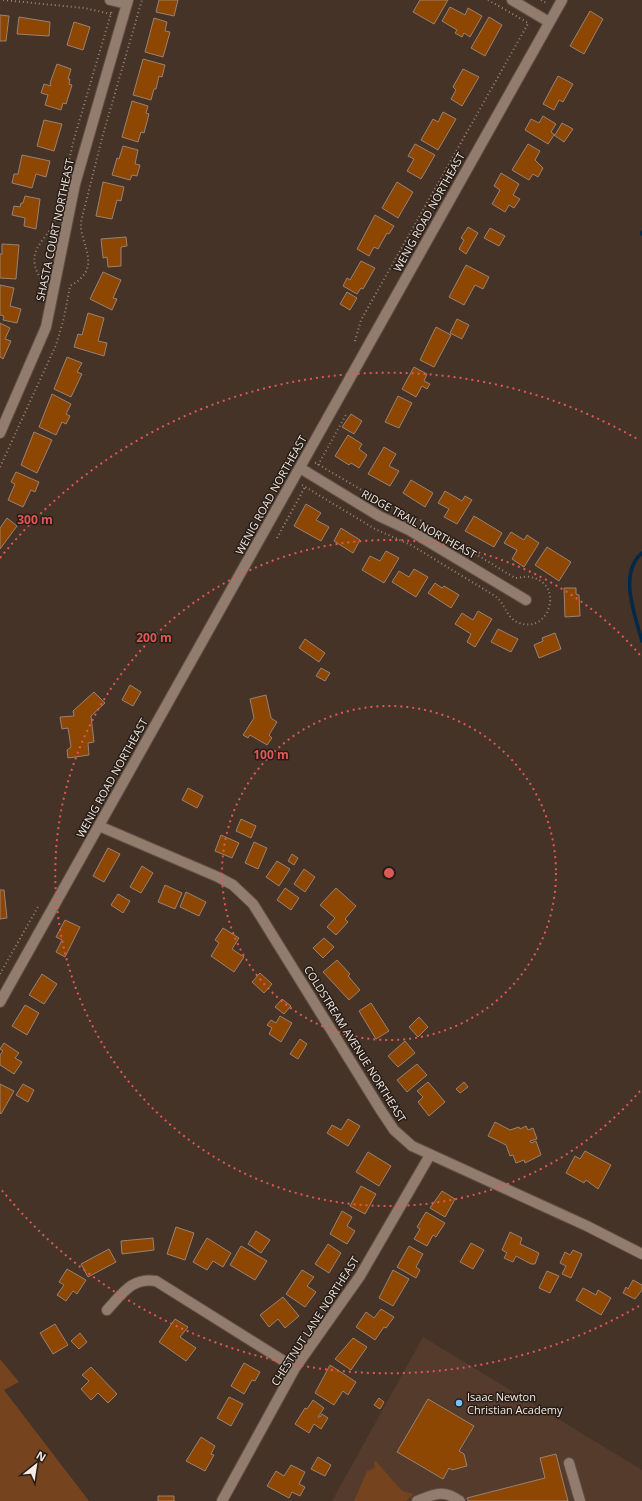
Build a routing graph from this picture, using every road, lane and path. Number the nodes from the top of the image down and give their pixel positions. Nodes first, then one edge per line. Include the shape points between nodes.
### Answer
1 (3, 0) edge
2 (142, 0) edge
3 (488, 0) edge
4 (512, 0) edge
5 (540, 0) edge
6 (562, 0) edge
7 (128, 2) edge
8 (111, 5) edge
9 (550, 5) dead end
10 (111, 14) junction
11 (530, 19) dead end
12 (549, 22) junction
13 (528, 23) junction
14 (43, 290) dead end
15 (355, 341) dead end
16 (347, 413) dead end
17 (0, 433) edge
18 (0, 467) edge
19 (300, 468) junction
20 (316, 468) dead end
21 (305, 487) dead end
22 (277, 538) dead end
23 (526, 600) dead end
24 (99, 826) junction
25 (39, 905) dead end
26 (0, 974) edge
27 (0, 1002) edge
28 (430, 1155) junction
29 (642, 1254) edge
30 (107, 1310) dead end
31 (295, 1368) junction
32 (569, 1463) dead end
33 (430, 1498) edge
34 (222, 1501) edge
35 (417, 1501) edge
36 (460, 1501) edge
37 (580, 1501) edge

1 - 10 path via 84,8
2 - 18 path via 102,138 81,222 81,235 89,256 88,266 82,278 70,286 56,345
3 - 13 path
4 - 12 street
5 - 9 path
6 - 12 street, WENIG ROAD NORTHEAST
7 - 8 street
7 - 17 street, SHASTA COURT NORTHEAST via 75,184 46,327
8 - 10 path
10 - 14 path via 74,139 54,223 34,254
11 - 13 path
12 - 19 street, WENIG ROAD NORTHEAST
13 - 15 path via 361,320
16 - 20 path
19 - 23 street, RIDGE TRAIL NORTHEAST
19 - 24 street, WENIG ROAD NORTHEAST
21 - 22 path
24 - 27 street, WENIG ROAD NORTHEAST
24 - 28 street, COLDSTREAM AVENUE NORTHEAST via 218,877 245,894 394,1130 412,1146
25 - 26 path
28 - 29 street, COLDSTREAM AVENUE NORTHEAST via 587,1226
28 - 31 street, CHESTNUT LANE NORTHEAST via 360,1276
30 - 31 street via 140,1280 156,1281
31 - 34 street, CHESTNUT LANE NORTHEAST
32 - 37 street
33 - 35 street
33 - 36 street via 440,1493 450,1494

